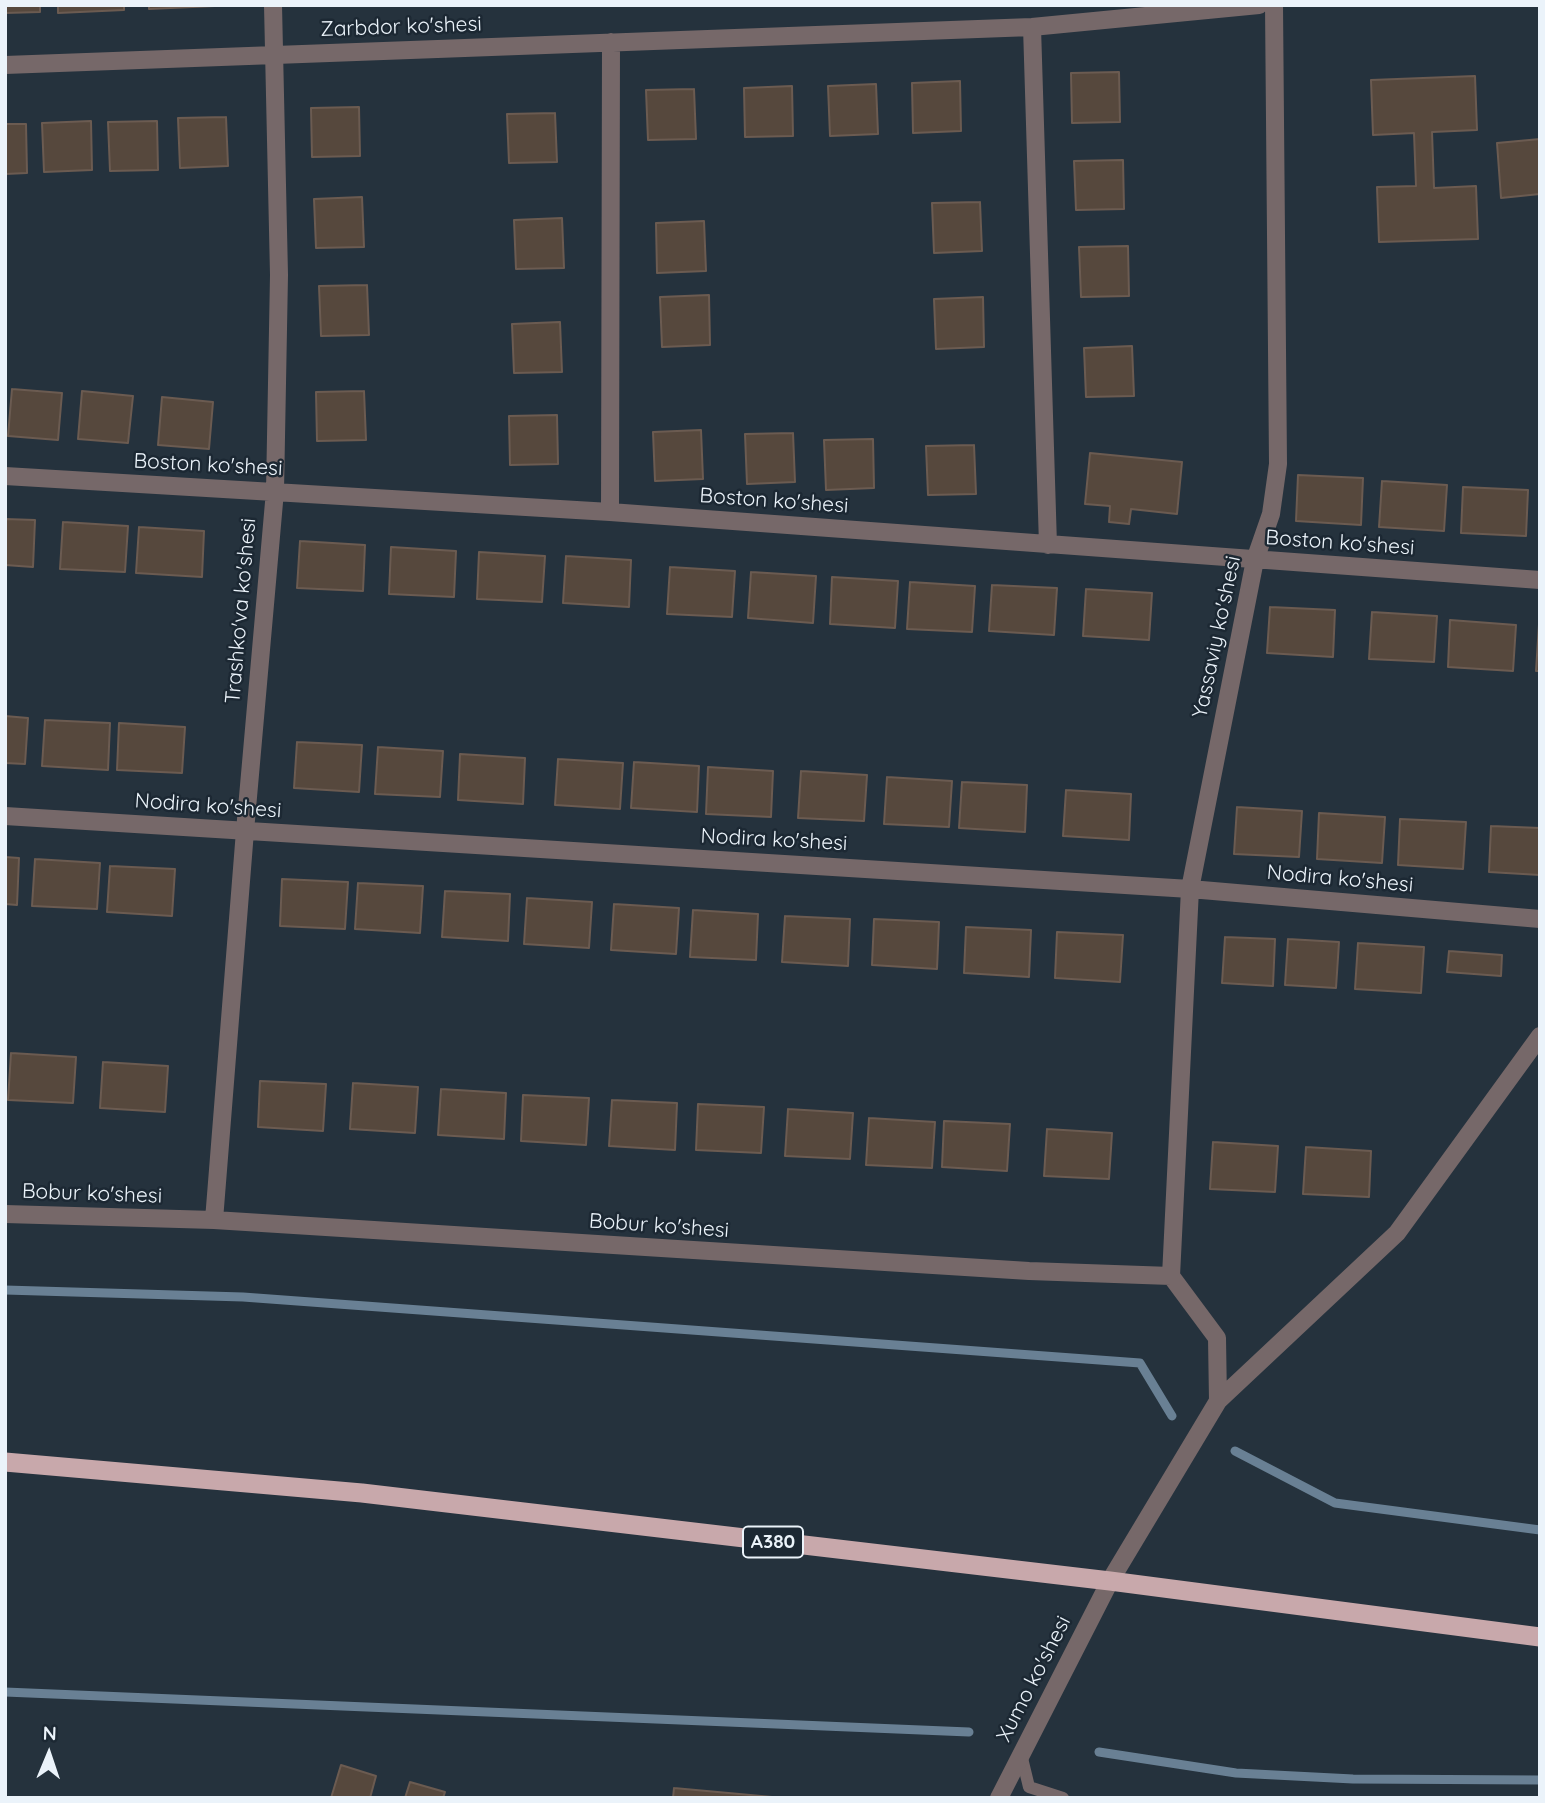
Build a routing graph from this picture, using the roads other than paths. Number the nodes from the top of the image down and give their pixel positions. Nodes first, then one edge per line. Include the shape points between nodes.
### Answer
1 (273, 5) edge
2 (1259, 5) edge
3 (1274, 5) edge
4 (1032, 27) junction
5 (611, 42) junction
6 (275, 55) junction
7 (5, 65) edge
8 (5, 476) edge
9 (275, 491) junction
10 (610, 512) junction
11 (1048, 545) junction
12 (1255, 560) junction
13 (1540, 580) edge
14 (5, 816) edge
15 (245, 831) junction
16 (1190, 888) junction
17 (1540, 919) edge
18 (1540, 1035) edge
19 (5, 1214) edge
20 (214, 1220) junction
21 (1171, 1276) junction
22 (1218, 1401) junction
23 (5, 1462) edge
24 (1110, 1581) junction
25 (1540, 1637) edge
26 (1021, 1754) junction
27 (999, 1798) edge
28 (1063, 1798) edge

1 - 6 street, Trashko'va ko'shesi
2 - 4 street, Zarbdor ko'shesi
3 - 12 street, Yassaviy ko'shesi via 1278,464 1271,514
4 - 5 street, Zarbdor ko'shesi
4 - 11 street
5 - 6 street, Zarbdor ko'shesi
5 - 10 street
6 - 7 street, Zarbdor ko'shesi
6 - 9 street, Trashko'va ko'shesi via 279,275
8 - 9 street, Boston ko'shesi
9 - 10 street, Boston ko'shesi
9 - 15 street, Trashko'va ko'shesi
10 - 11 street, Boston ko'shesi
11 - 12 street, Boston ko'shesi
12 - 13 street, Boston ko'shesi
12 - 16 street, Yassaviy ko'shesi
14 - 15 street, Nodira ko'shesi
15 - 16 street, Nodira ko'shesi
15 - 20 street, Trashko'va ko'shesi
16 - 17 street, Nodira ko'shesi
16 - 21 street, Yassaviy ko'shesi
18 - 22 street, Xumo ko'shesi via 1397,1233
19 - 20 street, Bobur ko'shesi
20 - 21 street, Bobur ko'shesi
21 - 22 street via 1217,1338
22 - 24 street, Xumo ko'shesi
23 - 24 highway, A380 via 362,1493
24 - 25 highway, A380
24 - 26 street, Xumo ko'shesi
26 - 27 street, Xumo ko'shesi
26 - 28 lane via 1028,1787

